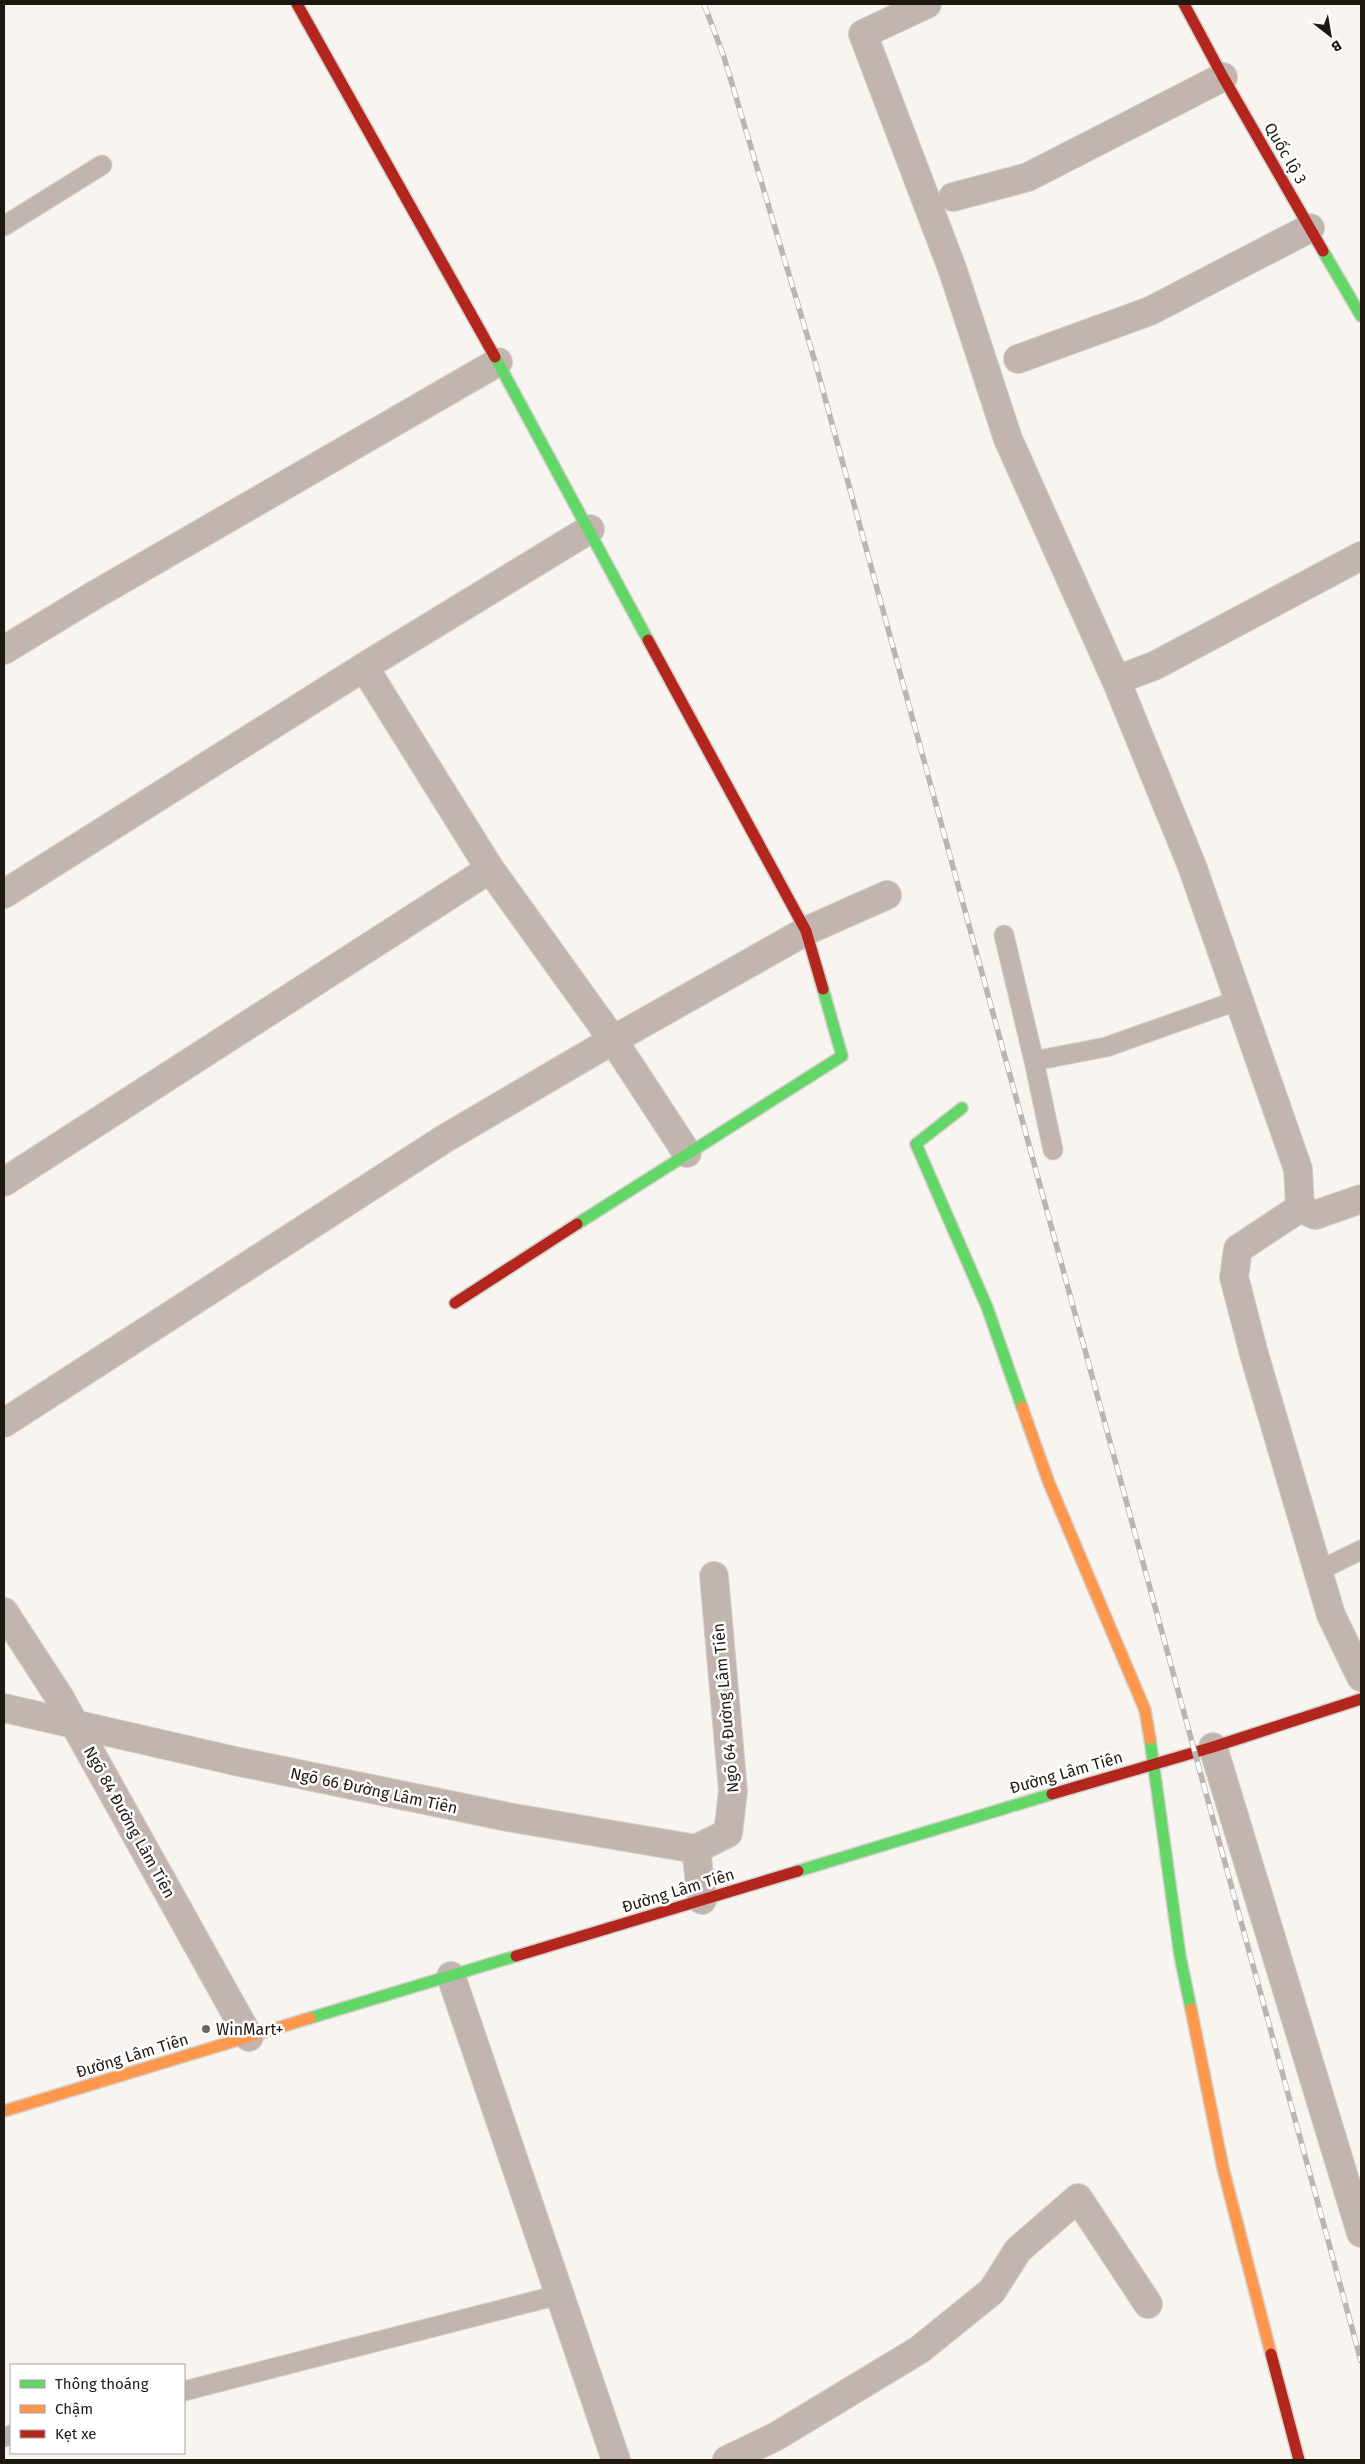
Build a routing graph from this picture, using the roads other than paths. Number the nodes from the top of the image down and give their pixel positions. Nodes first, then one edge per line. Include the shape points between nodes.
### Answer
1 (296, 4) edge
2 (927, 4) edge
3 (1184, 4) edge
4 (1223, 77) junction
5 (102, 165) dead end
6 (953, 198) dead end
7 (4, 226) edge
8 (1310, 228) junction
9 (1361, 316) edge
10 (1018, 359) dead end
11 (498, 362) junction
12 (590, 529) junction
13 (1361, 556) edge
14 (4, 650) edge
15 (364, 667) junction
16 (1116, 680) junction
17 (490, 869) junction
18 (4, 894) edge
19 (887, 895) dead end
20 (806, 931) junction
21 (1004, 935) dead end
22 (1239, 1000) junction
23 (613, 1040) junction
24 (1034, 1061) junction
25 (962, 1108) dead end
26 (1053, 1150) dead end
27 (687, 1153) junction
28 (4, 1182) edge
29 (1361, 1199) edge
30 (1300, 1208) junction
31 (455, 1303) dead end
32 (4, 1423) edge
33 (1361, 1550) edge
34 (1318, 1571) junction
35 (714, 1576) dead end
36 (4, 1612) edge
37 (1361, 1677) edge
38 (1361, 1699) edge
39 (4, 1708) edge
40 (75, 1725) junction
41 (1213, 1747) junction
42 (1155, 1763) junction
43 (696, 1849) junction
44 (702, 1900) junction
45 (451, 1976) junction
46 (249, 2037) junction
47 (4, 2110) edge
48 (1361, 2233) edge
49 (558, 2295) junction
50 (1148, 2304) dead end
51 (185, 2391) edge
52 (616, 2460) edge
53 (728, 2460) edge
54 (1299, 2460) edge

1 - 11 main road
2 - 16 street via 863,34 953,271 1008,439
3 - 4 main road, Quốc lộ 3
4 - 6 street via 1028,177
4 - 8 main road, Quốc lộ 3
5 - 7 lane
8 - 9 main road, Quốc lộ 3
8 - 10 street via 1150,311
11 - 12 main road
11 - 14 street
12 - 15 street
12 - 20 main road
13 - 16 street via 1154,666
15 - 17 street
15 - 18 street
16 - 22 street via 1192,866
17 - 23 street
17 - 28 street
19 - 20 street
20 - 23 street
20 - 27 main road via 842,1056
21 - 24 lane
22 - 24 lane via 1106,1047
22 - 30 street via 1298,1169
23 - 27 street
23 - 32 street via 444,1139
24 - 26 lane
25 - 42 main road via 916,1144 986,1307 1049,1483 1146,1710
27 - 31 main road
29 - 30 street via 1315,1215
30 - 34 street via 1238,1249 1234,1277
33 - 34 lane
34 - 37 street via 1331,1614
35 - 43 street, Ngõ 64 Đường Lâm Tiên via 733,1791 728,1832
36 - 40 street, Ngõ 84 Đường Lâm Tiên
38 - 41 main road, Đường Lâm Tiên
39 - 40 street, Ngõ 66 Đường Lâm Tiên
40 - 43 street, Ngõ 66 Đường Lâm Tiên via 508,1817
40 - 46 street, Ngõ 84 Đường Lâm Tiên
41 - 42 main road, Đường Lâm Tiên
41 - 48 street
42 - 44 main road, Đường Lâm Tiên
42 - 54 main road via 1180,1956 1223,2168
43 - 44 street
44 - 45 main road, Đường Lâm Tiên
45 - 46 main road, Đường Lâm Tiên
45 - 49 street
46 - 47 main road, Đường Lâm Tiên
49 - 51 lane
49 - 52 street
50 - 53 street via 1078,2198 1018,2250 992,2291 919,2350 775,2437

